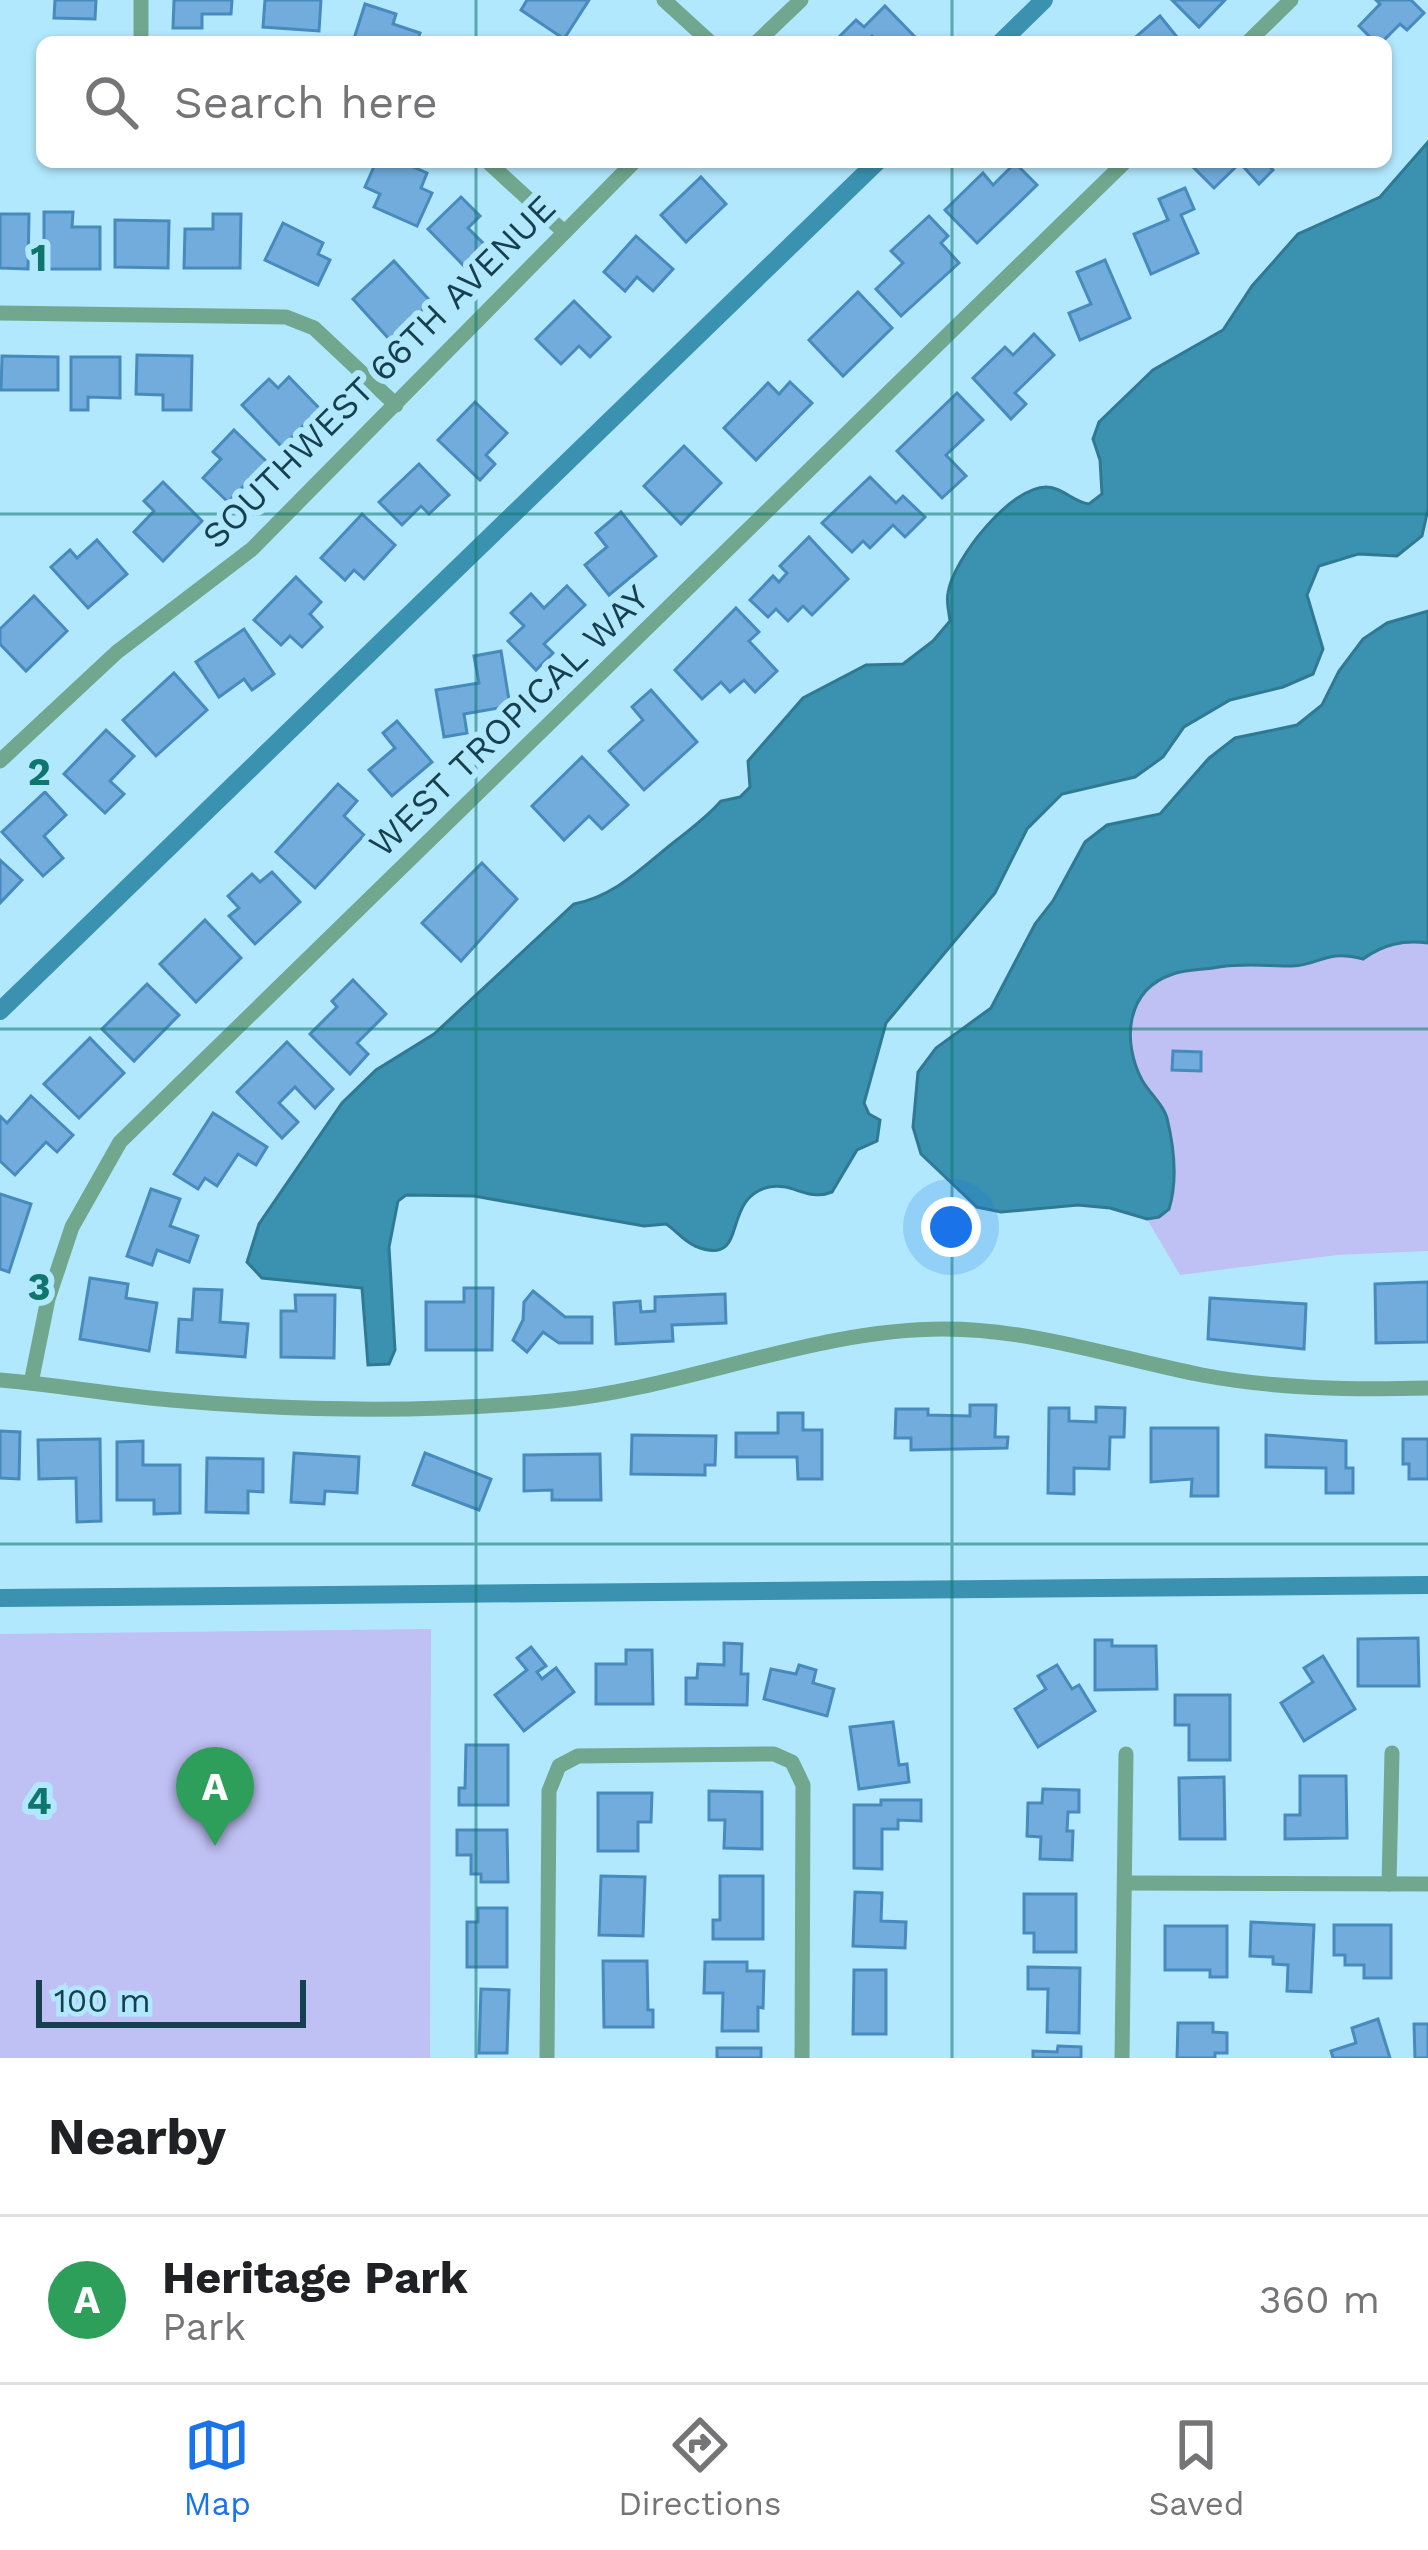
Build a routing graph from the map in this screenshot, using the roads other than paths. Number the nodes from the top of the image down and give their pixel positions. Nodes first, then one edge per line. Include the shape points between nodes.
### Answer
1 (141, 0) edge
2 (664, 0) edge
3 (801, 0) edge
4 (1291, 0) edge
5 (141, 36) edge
6 (703, 36) edge
7 (764, 36) edge
8 (1254, 36) edge
9 (495, 168) edge
10 (628, 168) edge
11 (1119, 168) edge
12 (563, 230) junction
13 (0, 313) edge
14 (395, 405) junction
15 (0, 761) edge
16 (0, 1380) edge
17 (31, 1383) junction
18 (1428, 1388) edge
19 (1392, 1753) dead end
20 (1126, 1754) dead end
21 (1125, 1883) junction
22 (1389, 1884) junction
23 (1428, 1884) edge
24 (547, 2058) edge
25 (802, 2058) edge
26 (1122, 2058) edge

1 - 5 street
2 - 6 street
3 - 7 street
4 - 8 street
9 - 12 street
10 - 12 street, SOUTHWEST 66TH AVENUE
11 - 17 street, WEST TROPICAL WAY via 120,1142 73,1227
12 - 14 street, SOUTHWEST 66TH AVENUE
13 - 14 street via 286,317 314,328
14 - 15 street, SOUTHWEST 66TH AVENUE via 252,549 117,652
16 - 17 street
17 - 18 street via 312,1409 550,1401 639,1390 859,1334 944,1329 1021,1334 1278,1387
19 - 22 street
20 - 21 street
21 - 22 street
21 - 26 street
22 - 23 street
24 - 25 street via 549,1792 559,1766 578,1756 774,1754 791,1762 803,1785

